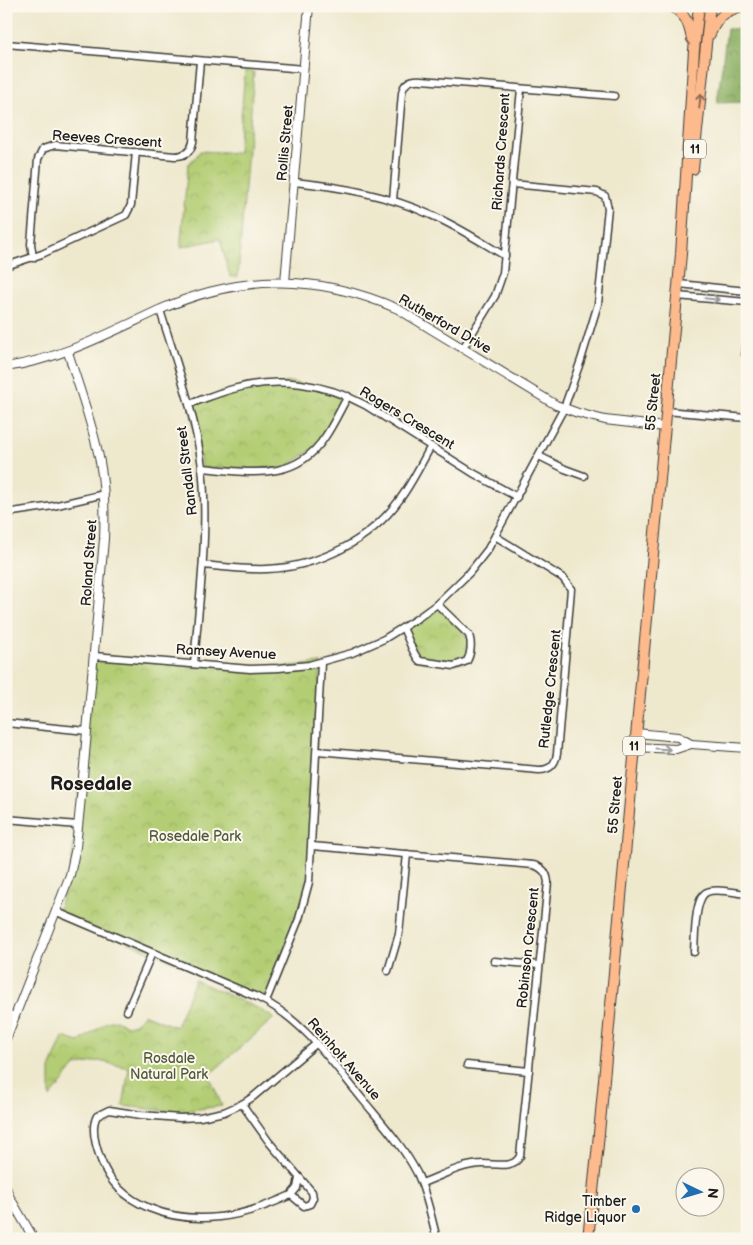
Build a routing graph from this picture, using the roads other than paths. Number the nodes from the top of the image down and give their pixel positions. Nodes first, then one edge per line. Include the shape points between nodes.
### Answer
1 (309, 6) edge
2 (671, 6) edge
3 (698, 6) edge
4 (710, 6) edge
5 (742, 6) edge
6 (6, 44) edge
7 (706, 45) junction
8 (694, 50) junction
9 (200, 61) junction
10 (304, 69) junction
11 (522, 89) junction
12 (614, 96) dead end
13 (136, 152) junction
14 (294, 182) junction
15 (512, 184) junction
16 (392, 200) junction
17 (681, 254) junction
18 (505, 256) junction
19 (33, 258) junction
20 (6, 266) edge
21 (285, 282) junction
22 (678, 284) junction
23 (747, 291) edge
24 (677, 296) junction
25 (747, 302) edge
26 (160, 310) junction
27 (747, 336) edge
28 (463, 348) junction
29 (68, 352) junction
30 (745, 354) dead end
31 (6, 368) edge
32 (348, 396) junction
33 (189, 404) junction
34 (564, 408) junction
35 (666, 411) junction
36 (747, 418) edge
37 (664, 427) junction
38 (430, 446) junction
39 (539, 456) junction
40 (202, 468) junction
41 (584, 476) dead end
42 (104, 494) junction
43 (517, 497) junction
44 (6, 513) edge
45 (495, 536) junction
46 (202, 565) junction
47 (437, 604) junction
48 (403, 628) junction
49 (94, 656) junction
50 (321, 663) junction
51 (194, 664) junction
52 (6, 723) edge
53 (87, 731) junction
54 (636, 733) junction
55 (691, 744) junction
56 (634, 747) junction
57 (747, 748) edge
58 (317, 751) junction
59 (6, 818) edge
60 (78, 825) junction
61 (312, 846) junction
62 (407, 854) junction
63 (747, 894) edge
64 (57, 912) junction
65 (694, 952) dead end
66 (152, 953) junction
67 (494, 961) dead end
68 (539, 965) junction
69 (388, 971) dead end
70 (266, 1001) junction
71 (127, 1011) dead end
72 (6, 1014) edge
73 (15, 1017) junction
74 (6, 1039) edge
75 (317, 1043) junction
76 (467, 1065) dead end
77 (529, 1071) junction
78 (242, 1104) junction
79 (299, 1178) junction
80 (422, 1183) junction
81 (6, 1187) edge
82 (291, 1195) junction
83 (8, 1196) edge
84 (34, 1239) edge
85 (437, 1239) edge
86 (588, 1239) edge

1 - 10 street, Rollis Street
2 - 8 main road via 688,20
3 - 8 main road, 55 Street / 11
4 - 7 main road, 55 Street / 11
5 - 7 main road via 720,16
6 - 9 street
17 -> 7 main road, 55 Street / 11 via 691,192
8 - 17 main road, 55 Street / 11
9 - 10 street
9 - 13 street, Reeves Crescent via 193,142 189,150 179,156
10 - 14 street, Rollis Street
11 - 12 street
11 - 15 street, Richards Crescent
11 - 16 street, Richards Crescent via 422,80 406,83 402,93
13 - 19 street via 128,213
13 - 19 street, Reeves Crescent via 55,145 43,149 39,155 31,244
14 - 16 street via 345,188
14 - 21 street, Rollis Street
15 - 18 street, Richards Crescent
15 - 34 street, Ramsey Avenue via 597,192 607,198 598,304
16 - 18 street via 444,221
17 - 22 main road, 55 Street / 11
18 - 28 street, Richards Crescent via 504,273 498,289
19 - 20 street
21 - 26 street, Rutherford Drive via 226,288
21 - 28 street, Rutherford Drive via 331,287 377,300 413,317
22 - 23 street
22 - 24 main road, 55 Street / 11
24 -> 25 street
24 - 35 main road, 55 Street / 11
26 - 29 street, Rutherford Drive
26 - 33 street, Randall Street
27 - 30 street
28 - 34 street, Rutherford Drive via 532,392
29 - 31 street, Rutherford Drive
29 - 42 street, Roland Street via 95,441
32 - 33 street, Rogers Crescent via 303,383 269,382 234,388
32 - 38 street, Rogers Crescent
32 - 40 street via 322,442 292,466 260,473
33 - 40 street, Randall Street
34 - 37 street, Rutherford Drive via 605,420
34 - 39 street, Ramsey Avenue
35 - 36 street
35 - 37 main road, 55 Street / 11
37 - 54 main road, 55 Street / 11
38 - 43 street, Rogers Crescent
38 - 46 street via 407,489 390,512 343,548 320,559 282,568 258,570
39 - 41 street
39 - 43 street, Ramsey Avenue
40 - 46 street, Randall Street via 205,517
42 - 44 street
42 - 49 street, Roland Street via 104,539
43 - 45 street, Ramsey Avenue
45 - 47 street, Ramsey Avenue via 470,572
45 - 58 street, Rutledge Crescent via 564,578 571,588 557,754 552,766 539,770
46 - 51 street, Randall Street
47 - 48 street, Ramsey Avenue
47 - 48 street via 469,635 466,661 454,666 420,661
48 - 50 street, Ramsey Avenue via 369,646
49 - 51 street, Ramsey Avenue
49 - 53 street, Roland Street
50 - 51 street, Ramsey Avenue via 263,669
50 - 58 street
52 - 53 street
53 - 60 street, Roland Street
54 - 55 street via 678,737
54 - 56 main road, 55 Street / 11
56 -> 55 street via 676,750
55 - 57 street
56 - 86 main road, 55 Street / 11
58 - 61 street
59 - 60 street
60 - 64 street, Roland Street via 70,875
61 - 62 street, Robinson Crescent
61 - 70 street via 303,908
62 - 68 street, Robinson Crescent via 542,868 548,882
62 - 69 street via 399,934
63 - 65 street via 711,891 704,894 698,905
64 - 66 street, Reinholt Avenue
64 - 73 street, Roland Street
66 - 70 street, Reinholt Avenue
66 - 71 street
67 - 68 street
68 - 77 street, Robinson Crescent
70 - 75 street, Reinholt Avenue
72 - 73 street
73 - 74 street, Roland Street
75 - 78 street
75 - 80 street, Reinholt Avenue via 398,1142
76 - 77 street
77 - 80 street, Robinson Crescent via 522,1151 518,1160 509,1165 466,1166
78 - 79 street
78 - 82 street via 214,1114 189,1118 104,1111 97,1116 94,1126 102,1163 124,1193 143,1206 163,1213 219,1217
79 - 82 street via 298,1188
79 - 82 street via 312,1192 312,1201 304,1206
80 - 85 street, Reinholt Avenue
81 - 83 street
83 - 84 street

